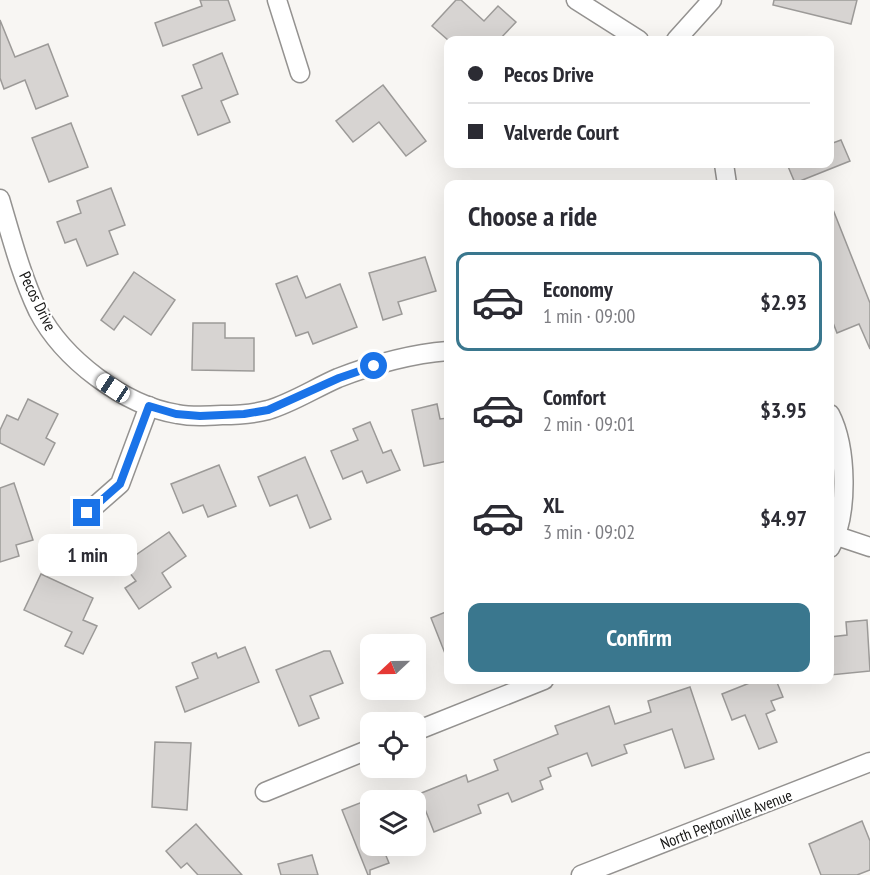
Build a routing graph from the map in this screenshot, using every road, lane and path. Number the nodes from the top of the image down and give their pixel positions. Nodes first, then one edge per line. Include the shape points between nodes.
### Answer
1 (277, 0) edge
2 (576, 0) edge
3 (712, 0) edge
4 (633, 36) edge
5 (680, 36) edge
6 (300, 73) dead end
7 (0, 199) edge
8 (444, 351) edge
9 (149, 406) junction
10 (834, 423) edge
11 (87, 513) dead end
12 (834, 537) edge
13 (834, 542) edge
14 (870, 547) edge
15 (534, 684) edge
16 (426, 727) edge
17 (360, 753) edge
18 (870, 762) edge
19 (265, 792) dead end
20 (581, 875) edge

1 - 6 street
2 - 4 street
3 - 5 street
7 - 9 street, Pecos Drive via 17,257 38,311 52,333 87,370
8 - 9 street, Pecos Drive via 392,359 252,413 200,416
9 - 11 street via 120,484
10 - 12 street via 844,490
13 - 14 street
15 - 16 street
17 - 19 street
18 - 20 street, North Peytonville Avenue

